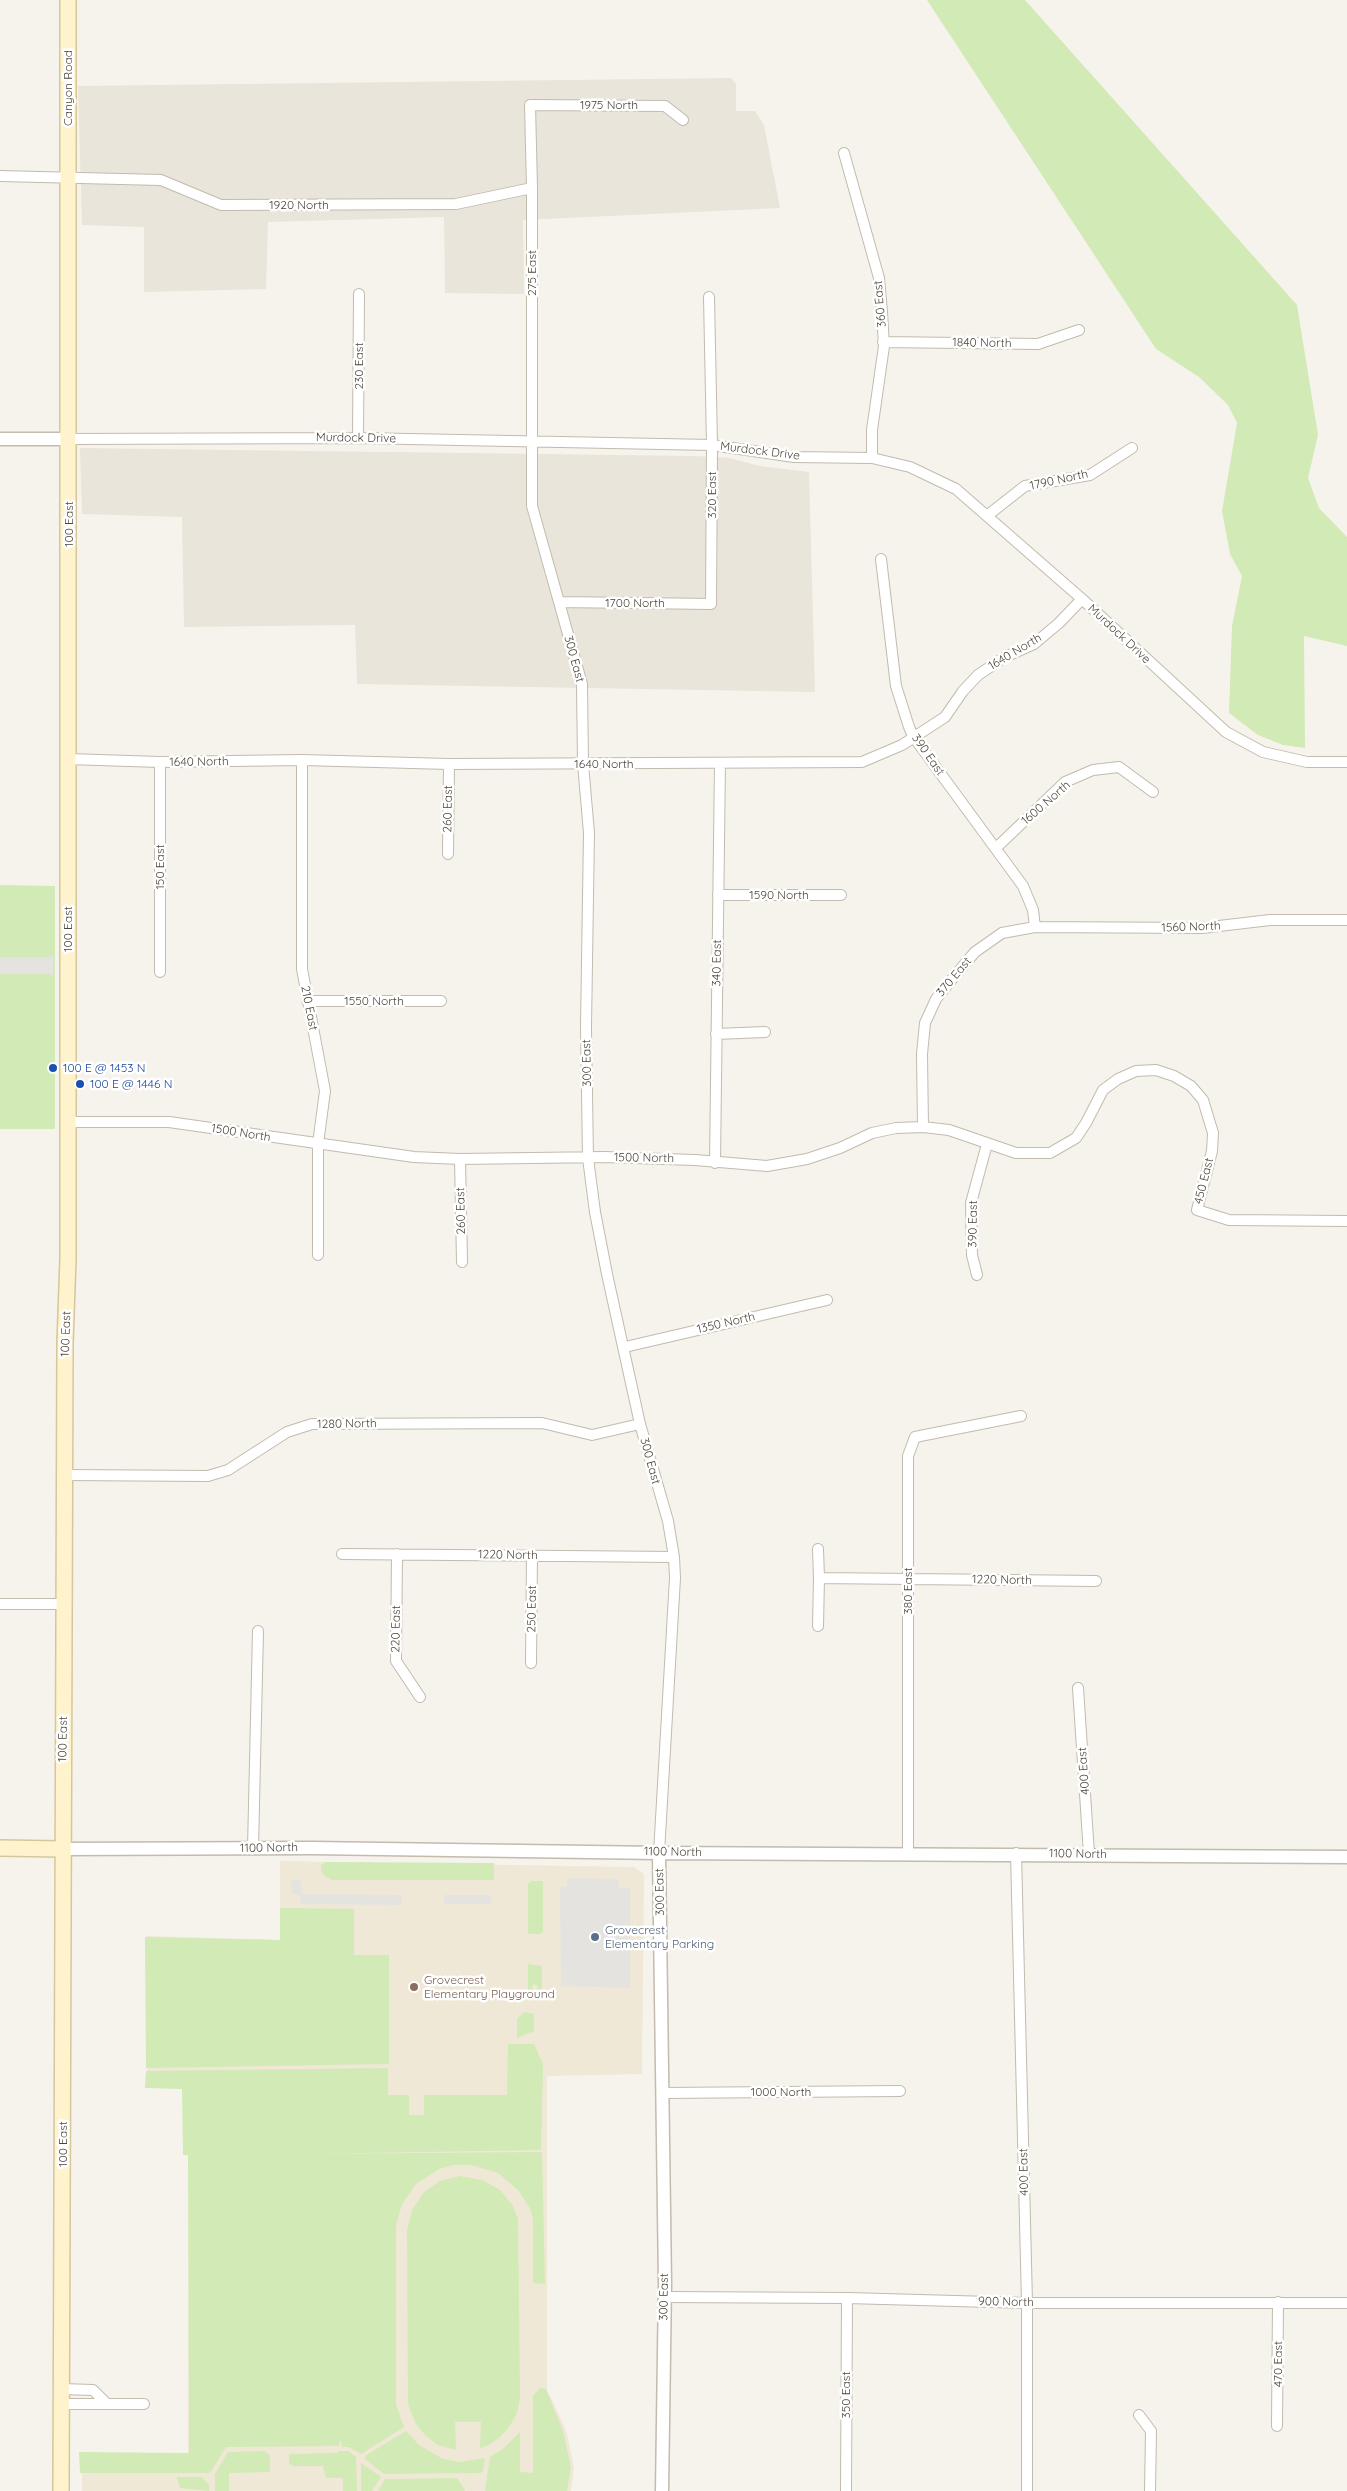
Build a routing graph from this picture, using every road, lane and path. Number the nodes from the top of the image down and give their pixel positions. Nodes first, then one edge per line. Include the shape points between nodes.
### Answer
1 (68, 0) edge
2 (530, 105) joint
3 (683, 120) dead end
4 (844, 153) dead end
5 (0, 176) edge
6 (68, 176) junction
7 (532, 188) junction
8 (359, 294) dead end
9 (709, 297) dead end
10 (1079, 330) dead end
11 (883, 342) junction
12 (358, 438) junction
13 (0, 439) edge
14 (68, 439) junction
15 (532, 441) junction
16 (712, 445) junction
17 (1132, 448) dead end
18 (872, 458) junction
19 (988, 516) junction
20 (881, 559) dead end
21 (1082, 599) junction
22 (559, 602) junction
23 (711, 604) joint
24 (913, 736) junction
25 (68, 759) junction
26 (302, 760) junction
27 (160, 762) junction
28 (1347, 762) edge
29 (449, 764) junction
30 (583, 764) junction
31 (720, 764) junction
32 (1153, 792) dead end
33 (996, 848) junction
34 (448, 854) dead end
35 (718, 895) junction
36 (841, 895) dead end
37 (1347, 920) edge
38 (1035, 927) junction
39 (160, 972) dead end
40 (307, 1001) junction
41 (441, 1001) dead end
42 (765, 1032) dead end
43 (716, 1034) junction
44 (1174, 1076) joint
45 (67, 1122) junction
46 (923, 1127) junction
47 (318, 1144) junction
48 (987, 1144) junction
49 (588, 1158) junction
50 (460, 1159) junction
51 (715, 1163) junction
52 (1347, 1221) edge
53 (318, 1255) dead end
54 (462, 1262) dead end
55 (976, 1275) dead end
56 (827, 1300) dead end
57 (624, 1347) junction
58 (1021, 1416) dead end
59 (640, 1424) junction
60 (64, 1475) junction
61 (818, 1549) dead end
62 (342, 1554) dead end
63 (397, 1554) junction
64 (532, 1556) junction
65 (674, 1557) junction
66 (819, 1578) junction
67 (908, 1579) junction
68 (1096, 1581) dead end
69 (0, 1604) edge
70 (64, 1604) junction
71 (818, 1626) dead end
72 (258, 1631) dead end
73 (531, 1663) dead end
74 (1078, 1688) dead end
75 (420, 1697) dead end
76 (0, 1848) edge
77 (253, 1848) junction
78 (62, 1849) junction
79 (659, 1853) junction
80 (1016, 1853) junction
81 (908, 1854) junction
82 (1089, 1854) junction
83 (1347, 1857) edge
84 (900, 2091) dead end
85 (662, 2093) junction
86 (664, 2297) junction
87 (847, 2298) junction
88 (1278, 2302) junction
89 (1027, 2303) junction
90 (1347, 2303) edge
91 (62, 2397) junction
92 (107, 2404) junction
93 (144, 2404) dead end
94 (1138, 2415) dead end
95 (1278, 2426) dead end
96 (61, 2491) edge
97 (662, 2491) edge
98 (846, 2491) edge
99 (1026, 2491) edge
100 (1150, 2491) edge

1 - 6 main road, Canyon Road
2 - 3 street, 1975 North via 665,106
2 - 7 street, 275 East
4 - 11 street, 360 East via 878,278
5 - 6 street, 1920 North
6 - 7 street, 1920 North via 161,180 221,205 456,204
6 - 14 main road, 100 East
7 - 15 street, 275 East
8 - 12 street, 230 East
9 - 16 street, 320 East
10 - 11 street, 1840 North via 1038,344
11 - 18 street, 360 East via 872,430
12 - 14 street, Murdock Drive
12 - 15 street, Murdock Drive
13 - 14 street
14 - 25 main road, 100 East
15 - 16 street, Murdock Drive
15 - 22 street, 300 East via 532,506
16 - 18 street, Murdock Drive via 794,457
16 - 23 street, 320 East
17 - 19 street, 1790 North via 1090,474 1025,486
18 - 19 street, Murdock Drive via 910,467 956,488
19 - 21 street, Murdock Drive
20 - 24 street, 390 East via 896,686
21 - 24 street, 1640 North via 1034,644 1005,657 978,675 945,716
21 - 28 street, Murdock Drive via 1226,732 1264,752 1307,762
22 - 23 street, 1700 North
22 - 30 street, 300 East via 582,684
24 - 31 street, 1640 North via 902,745 862,762
24 - 33 street, 390 East
25 - 27 street, 1640 North
25 - 45 main road, 100 East
26 - 27 street, 1640 North
26 - 29 street, 1640 North
26 - 40 street, 210 East via 302,969
27 - 39 street, 150 East
29 - 30 street, 1640 North
29 - 34 street, 260 East
30 - 31 street, 1640 North
30 - 49 street, 300 East via 589,833
31 - 35 street, 340 East
32 - 33 street, 1600 North via 1120,766 1093,770 1065,782
33 - 38 street, 390 East via 1023,886 1033,910
35 - 36 street, 1590 North
35 - 43 street, 340 East
37 - 38 street, 1560 North via 1270,920 1202,928
38 - 46 street, 370 East via 1002,934 975,952 936,999 925,1023
40 - 41 street, 1550 North
40 - 47 street, 210 East via 325,1091
42 - 43 street
43 - 51 street, 340 East
44 - 48 street, 1500 North via 1156,1070 1136,1070 1118,1079 1103,1090 1076,1138 1050,1153 1016,1153
44 - 52 street, 450 East via 1203,1100 1213,1133 1212,1151 1197,1210 1229,1220
45 - 47 street, 1500 North via 169,1122
45 - 60 main road, 100 East
46 - 48 street, 1500 North via 948,1130
46 - 51 street, 1500 North via 872,1133 807,1160 767,1166
47 - 50 street, 1500 North via 414,1157
47 - 53 street, 210 East
48 - 55 street, 390 East via 971,1203 972,1255
49 - 50 street, 1500 North
49 - 51 street, 1500 North
49 - 57 street, 300 East via 595,1212
50 - 54 street, 260 East
56 - 57 street, 1350 North
57 - 59 street, 300 East
58 - 67 street, 380 East via 915,1437 908,1456
59 - 60 street, 1280 North via 592,1435 542,1423 312,1424 287,1432 228,1470 208,1476
59 - 65 street, 300 East via 668,1521
60 - 70 main road, 100 East
61 - 66 street
62 - 63 street, 1220 North
63 - 64 street, 1220 North
63 - 75 street, 220 East via 396,1661
64 - 65 street, 1220 North
64 - 73 street, 250 East
65 - 79 street, 300 East
66 - 67 street, 1220 North
66 - 71 street
67 - 68 street, 1220 North
67 - 81 street, 380 East
69 - 70 street
70 - 78 main road, 100 East
72 - 77 street
74 - 82 street, 400 East
76 - 78 main road, 1100 North
77 - 78 street, 1100 North
77 - 79 street, 1100 North via 464,1848
78 - 91 main road, 100 East
79 - 81 street, 1100 North
79 - 85 street, 300 East
80 - 81 street, 1100 North
80 - 82 street, 1100 North
80 - 89 street, 400 East
82 - 83 street, 1100 North
84 - 85 street, 1000 North
85 - 86 street, 300 East
86 - 87 street, 900 North
86 - 97 street, 300 East
87 - 89 street, 900 North
87 - 98 street, 350 East
88 - 89 street, 900 North
88 - 90 street, 900 North
88 - 95 street, 470 East
89 - 99 street, 400 East
91 - 92 street
91 - 92 street via 92,2390
91 - 96 main road, 100 East
92 - 93 street
94 - 100 street via 1151,2431

